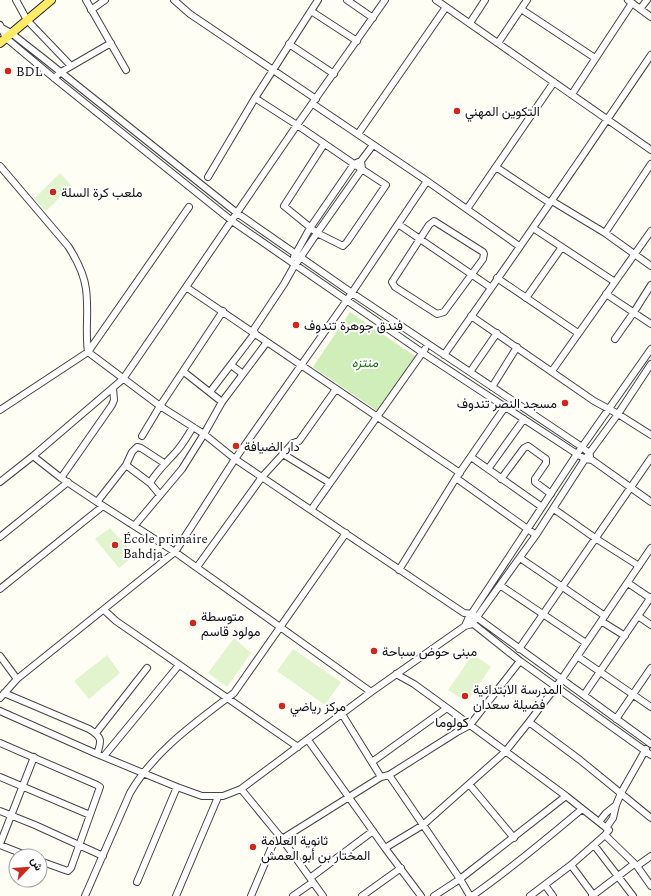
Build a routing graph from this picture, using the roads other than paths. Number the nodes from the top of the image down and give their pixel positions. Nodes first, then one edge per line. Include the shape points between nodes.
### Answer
1 (16, 0) edge
2 (51, 0) edge
3 (86, 0) edge
4 (105, 0) edge
5 (174, 0) edge
6 (318, 0) edge
7 (347, 0) edge
8 (385, 0) edge
9 (436, 0) edge
10 (485, 0) edge
11 (527, 0) edge
12 (647, 0) edge
13 (630, 1) edge
14 (446, 7) junction
15 (521, 9) junction
16 (640, 9) junction
17 (91, 10) junction
18 (311, 11) junction
19 (651, 17) edge
20 (373, 18) junction
21 (27, 20) junction
22 (470, 23) junction
23 (1, 26) edge
24 (6, 38) edge
25 (357, 41) junction
26 (111, 43) junction
27 (498, 43) junction
28 (289, 44) junction
29 (651, 55) edge
30 (595, 58) junction
31 (71, 66) junction
32 (126, 70) dead end
33 (272, 71) junction
34 (61, 72) junction
35 (334, 74) junction
36 (54, 78) junction
37 (554, 82) junction
38 (572, 94) junction
39 (255, 98) junction
40 (315, 102) junction
41 (608, 119) junction
42 (298, 124) junction
43 (358, 134) junction
44 (324, 144) junction
45 (373, 145) junction
46 (650, 149) edge
47 (361, 161) junction
48 (354, 164) junction
49 (651, 164) edge
50 (0, 166) edge
51 (496, 167) junction
52 (362, 169) junction
53 (208, 178) dead end
54 (427, 181) junction
55 (551, 202) junction
56 (190, 207) dead end
57 (467, 209) junction
58 (237, 213) junction
59 (232, 221) junction
60 (398, 224) junction
61 (310, 228) junction
62 (533, 228) junction
63 (651, 231) edge
64 (317, 233) junction
65 (605, 233) junction
66 (420, 239) junction
67 (519, 246) junction
68 (562, 247) junction
69 (295, 254) junction
70 (635, 254) junction
71 (301, 258) junction
72 (294, 264) junction
73 (651, 266) edge
74 (471, 274) junction
75 (497, 278) junction
76 (614, 282) junction
77 (651, 285) edge
78 (186, 287) junction
79 (490, 287) junction
80 (352, 293) junction
81 (606, 294) junction
82 (526, 298) junction
83 (347, 300) junction
84 (223, 312) junction
85 (634, 312) junction
86 (471, 316) junction
87 (651, 324) edge
88 (254, 332) junction
89 (497, 333) junction
90 (578, 333) junction
91 (615, 339) dead end
92 (267, 342) junction
93 (428, 344) junction
94 (517, 347) junction
95 (651, 349) edge
96 (88, 352) junction
97 (423, 352) junction
98 (444, 355) junction
99 (231, 365) junction
100 (302, 365) junction
101 (650, 368) edge
102 (552, 371) junction
103 (184, 372) junction
104 (470, 372) junction
105 (243, 374) junction
106 (123, 379) junction
107 (492, 387) junction
108 (113, 388) junction
109 (336, 389) junction
110 (210, 392) junction
111 (222, 402) junction
112 (160, 406) junction
113 (520, 406) junction
114 (505, 407) junction
115 (609, 409) junction
116 (0, 410) edge
117 (515, 413) junction
118 (618, 414) junction
119 (376, 417) junction
120 (524, 419) junction
121 (193, 426) junction
122 (204, 434) junction
123 (651, 435) edge
124 (142, 436) dead end
125 (582, 447) junction
126 (283, 454) junction
127 (577, 454) junction
128 (34, 456) junction
129 (470, 457) junction
130 (589, 457) junction
131 (651, 458) edge
132 (235, 459) junction
133 (164, 463) junction
134 (126, 465) junction
135 (488, 469) junction
136 (458, 475) junction
137 (262, 477) junction
138 (61, 478) junction
139 (501, 479) junction
140 (0, 482) edge
141 (68, 482) junction
142 (150, 483) junction
143 (330, 483) junction
144 (631, 487) junction
145 (551, 494) junction
146 (160, 495) junction
147 (97, 502) junction
148 (651, 502) edge
149 (103, 506) junction
150 (542, 507) junction
151 (554, 509) junction
152 (311, 510) junction
153 (135, 526) junction
154 (528, 528) junction
155 (346, 533) junction
156 (536, 535) junction
157 (0, 537) edge
158 (595, 538) junction
159 (651, 549) edge
160 (175, 552) junction
161 (520, 558) junction
162 (639, 566) junction
163 (197, 567) junction
164 (399, 570) junction
165 (628, 583) junction
166 (501, 586) junction
167 (563, 587) junction
168 (0, 589) edge
169 (651, 598) edge
170 (104, 610) junction
171 (468, 615) junction
172 (543, 615) junction
173 (638, 616) junction
174 (477, 618) junction
175 (603, 618) junction
176 (472, 624) junction
177 (465, 626) junction
178 (651, 626) edge
179 (281, 627) junction
180 (625, 636) junction
181 (586, 643) junction
182 (519, 649) junction
183 (0, 656) edge
184 (577, 656) junction
185 (520, 661) junction
186 (179, 665) junction
187 (147, 668) dead end
188 (651, 668) edge
189 (600, 672) junction
190 (396, 674) junction
191 (17, 678) junction
192 (560, 680) junction
193 (556, 686) junction
194 (371, 692) junction
195 (2, 695) edge
196 (584, 695) junction
197 (633, 696) junction
198 (227, 698) junction
199 (447, 708) junction
200 (651, 708) edge
201 (0, 711) edge
202 (342, 714) junction
203 (616, 719) junction
204 (529, 722) junction
205 (470, 725) junction
206 (96, 733) junction
207 (308, 740) junction
208 (0, 743) edge
209 (651, 744) edge
210 (298, 747) junction
211 (645, 751) junction
212 (505, 752) junction
213 (96, 754) junction
214 (651, 755) edge
215 (104, 756) junction
216 (34, 757) junction
217 (372, 762) junction
218 (143, 772) junction
219 (390, 775) junction
220 (0, 777) edge
221 (381, 777) junction
222 (469, 784) junction
223 (22, 787) junction
224 (177, 788) junction
225 (241, 789) junction
226 (622, 793) junction
227 (566, 796) junction
228 (218, 797) junction
229 (349, 797) junction
230 (616, 805) junction
231 (582, 809) junction
232 (0, 811) edge
233 (90, 815) junction
234 (12, 816) junction
235 (651, 818) edge
236 (599, 822) junction
237 (423, 825) junction
238 (606, 828) junction
239 (373, 831) junction
240 (605, 836) junction
241 (281, 837) junction
242 (514, 838) junction
243 (0, 844) edge
244 (79, 845) junction
245 (594, 845) junction
246 (9, 848) edge
247 (386, 848) junction
248 (103, 856) junction
249 (651, 856) edge
250 (48, 864) edge
251 (570, 865) junction
252 (636, 865) junction
253 (401, 868) junction
254 (618, 877) junction
255 (460, 879) junction
256 (312, 880) junction
257 (137, 882) dead end
258 (544, 885) junction
259 (651, 886) edge
260 (85, 896) edge
261 (176, 896) edge
262 (250, 896) edge
263 (293, 896) edge
264 (323, 896) edge
265 (362, 896) edge
266 (421, 896) edge
267 (434, 896) edge
268 (471, 896) edge
269 (530, 896) edge
270 (553, 896) edge
271 (593, 896) edge
272 (633, 896) edge

1 - 21 street
2 - 21 main road
3 - 17 street
4 - 17 street
5 - 33 street
6 - 18 street
7 - 20 street
8 - 20 street
9 - 14 street
10 - 22 street
11 - 15 street
12 - 16 street
13 - 16 street
13 - 30 street
14 - 22 street
14 - 43 street
15 - 27 street
15 - 30 street
16 - 19 street
17 - 26 street
18 - 25 street
18 - 28 street
20 - 25 street
21 - 24 main road
21 - 31 street
22 - 27 street
23 - 24 street
24 - 34 street
24 - 36 street
25 - 35 street
26 - 31 street
26 - 32 street
27 - 37 street
28 - 33 street
28 - 35 street
29 - 41 street
30 - 38 street
31 - 34 street
33 - 39 street
33 - 40 street
34 - 36 street
34 - 58 street
35 - 40 street
36 - 59 street
37 - 38 street
37 - 51 street
38 - 41 street
39 - 42 street
39 - 53 street
40 - 42 street
40 - 43 street
41 - 46 street
41 - 55 street
42 - 44 street
42 - 58 street
43 - 45 street
44 - 48 street
44 - 61 street via 284,205
45 - 47 street
45 - 54 street
47 - 48 street
47 - 52 street
48 - 52 street
48 - 61 street
49 - 65 street
50 - 96 street via 78,261 86,290
51 - 55 street
51 - 57 street
52 - 64 street
52 - 64 street via 386,185 369,211 345,245 338,245
54 - 57 street
54 - 60 street
55 - 62 street
55 - 65 street
56 - 96 street
57 - 67 street
58 - 59 street
58 - 69 street
59 - 72 street
59 - 78 street
60 - 66 street
60 - 80 street
61 - 64 street
61 - 69 street
62 - 67 street
62 - 68 street
63 - 70 street
64 - 71 street
65 - 70 street
66 - 74 street
66 - 74 street via 434,221 483,252 483,259
66 - 74 street via 392,282 395,287 440,314
67 - 75 street
68 - 76 street
68 - 82 street
69 - 71 street
69 - 72 street
70 - 73 street
70 - 76 street
71 - 72 street
71 - 80 street
72 - 83 street
72 - 88 street
74 - 79 street
75 - 79 street
75 - 82 street
76 - 81 street
77 - 85 street
78 - 84 street
78 - 106 street
79 - 86 street
80 - 83 street
80 - 93 street
81 - 85 street
81 - 90 street
82 - 90 street
83 - 97 street
83 - 100 street
84 - 88 street
84 - 103 street
85 - 87 street
85 - 91 street
86 - 89 street
86 - 98 street
88 - 92 street
88 - 99 street
89 - 94 street
89 - 104 street
90 - 102 street
92 - 100 street
92 - 105 street
93 - 97 street
93 - 98 street
94 - 102 street
94 - 107 street
95 - 115 street
96 - 106 street
96 - 116 street
97 - 114 street
97 - 119 street
98 - 104 street
99 - 105 street
99 - 110 street
100 - 109 street
100 - 132 street
101 - 118 street
102 - 115 street
103 - 110 street
103 - 112 street
104 - 107 street
105 - 111 street
106 - 108 street
106 - 112 street
107 - 113 street
108 - 128 street
108 - 138 street via 112,405
109 - 119 street
109 - 126 street via 299,441 293,443
110 - 111 street
111 - 122 street
112 - 121 street
112 - 124 street
113 - 117 street
113 - 125 street
114 - 117 street
114 - 129 street
115 - 118 street
115 - 125 street
117 - 120 street
118 - 123 street
118 - 130 street
119 - 136 street
119 - 143 street
120 - 127 street
120 - 135 street
121 - 122 street
121 - 133 street via 176,453
122 - 132 street
122 - 146 street via 182,469
125 - 127 street
125 - 130 street
126 - 137 street
126 - 143 street
127 - 130 street
127 - 145 street
128 - 138 street
128 - 140 street
129 - 135 street
129 - 136 street
130 - 144 street
130 - 151 street
131 - 144 street
132 - 137 street
132 - 160 street
133 - 134 street via 137,448 132,452
133 - 142 street
134 - 142 street
134 - 147 street
135 - 139 street
136 - 154 street
136 - 164 street
137 - 152 street
137 - 163 street
138 - 141 street
139 - 145 street via 528,446 546,459 535,482
139 - 150 street
141 - 147 street
141 - 157 street
142 - 146 street
143 - 152 street
144 - 148 street
144 - 158 street
145 - 150 street
146 - 153 street
147 - 149 street
149 - 153 street
149 - 168 street
150 - 154 street
151 - 156 street
151 - 158 street
152 - 155 street
153 - 160 street
154 - 156 street
154 - 171 street
155 - 164 street
155 - 179 street
156 - 161 street
158 - 162 street
158 - 167 street
159 - 162 street
160 - 163 street
160 - 170 street
161 - 166 street
161 - 167 street
162 - 165 street
163 - 179 street
164 - 171 street
165 - 169 street
165 - 175 street
166 - 172 street
166 - 174 street
167 - 172 street
167 - 175 street
169 - 173 street
170 - 186 street
170 - 191 street
171 - 174 street
171 - 176 street
171 - 177 street
172 - 181 street
172 - 182 street
173 - 178 street
173 - 180 street
174 - 176 street
174 - 182 street
175 - 180 street
175 - 181 street
176 - 177 street
176 - 185 street
177 - 190 street
179 - 194 street
179 - 198 street via 241,685
180 - 189 street
181 - 184 street
182 - 192 street
183 - 191 street
184 - 189 street
184 - 192 street
185 - 193 street
185 - 205 street
186 - 198 street
186 - 215 street
187 - 206 street
188 - 197 street
189 - 196 street
189 - 197 street
190 - 194 street
190 - 199 street
191 - 195 street
192 - 193 street
192 - 196 street
193 - 204 street
193 - 211 street
194 - 202 street
195 - 206 street
196 - 203 street
197 - 200 street
197 - 203 street
198 - 210 street
198 - 218 street via 162,751
199 - 205 street
199 - 217 street
201 - 213 street
202 - 207 street
202 - 217 street
203 - 209 street
204 - 212 street
204 - 226 street
205 - 212 street
205 - 219 street
206 - 213 street via 101,742
207 - 210 street
207 - 229 street
208 - 216 street
209 - 211 street
210 - 225 street
211 - 214 street
211 - 226 street
212 - 222 street
212 - 227 street
213 - 215 street
215 - 218 street
216 - 223 street
216 - 233 street via 100,787
217 - 221 street
218 - 224 street
218 - 248 street via 130,793
219 - 221 street
219 - 237 street
220 - 223 street
221 - 229 street
222 - 237 street
222 - 242 street
223 - 233 street
223 - 234 street
224 - 228 street via 202,796
224 - 257 street
225 - 228 street
225 - 241 street
226 - 230 street
226 - 235 street
227 - 231 street
227 - 242 street
228 - 261 street
229 - 239 street
229 - 241 street
230 - 236 street
230 - 238 street via 613,818
231 - 236 street
231 - 268 street via 499,877
232 - 234 street
233 - 244 street
234 - 243 street
234 - 244 street
236 - 238 street
237 - 247 street
237 - 255 street
238 - 240 street via 609,830
239 - 247 street
239 - 256 street
240 - 245 street
240 - 252 street
241 - 256 street
241 - 262 street via 273,844
242 - 255 street
243 - 246 street
244 - 248 street
244 - 250 street via 68,871
245 - 251 street
245 - 254 street
247 - 253 street
248 - 260 street
249 - 252 street
251 - 258 street
251 - 271 street
252 - 254 street
252 - 259 street
253 - 265 street
253 - 266 street
254 - 271 street
254 - 272 street
255 - 267 street
255 - 268 street
256 - 263 street
256 - 264 street
258 - 269 street
258 - 270 street

